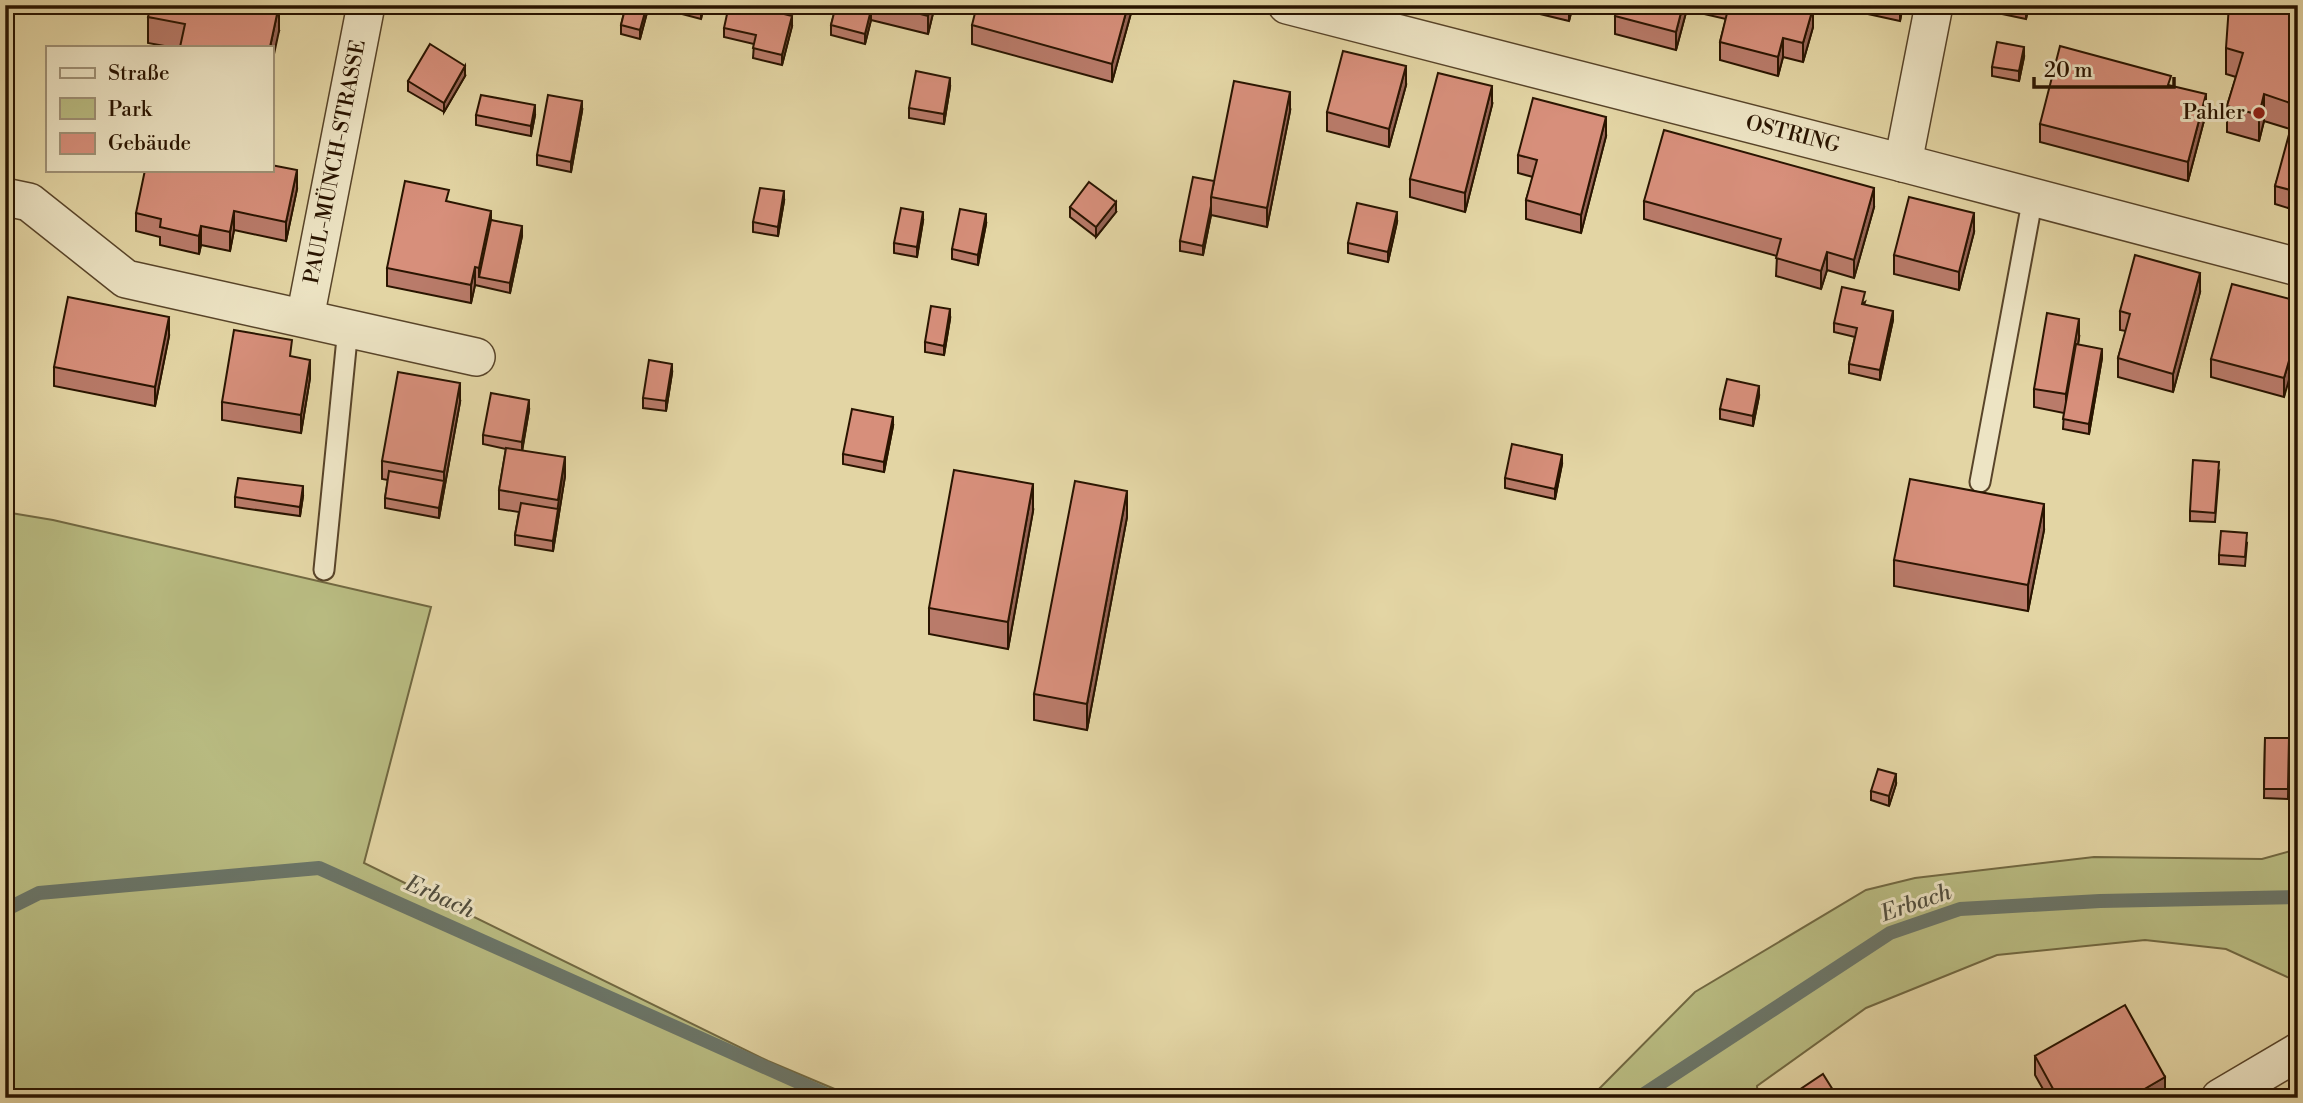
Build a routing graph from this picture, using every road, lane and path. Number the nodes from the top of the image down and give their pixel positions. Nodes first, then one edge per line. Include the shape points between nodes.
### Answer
1 (366, 5) edge
2 (1287, 5) edge
3 (1934, 5) edge
4 (1903, 163) junction
5 (5, 197) edge
6 (2033, 197) junction
7 (2298, 267) edge
8 (305, 318) junction
9 (348, 328) junction
10 (475, 357) dead end
11 (1980, 482) dead end
12 (324, 570) dead end
13 (2298, 1052) edge
14 (2220, 1098) edge

1 - 8 street, PAUL-MÜNCH-STRASSE
2 - 4 street, OSTRING
3 - 4 street
4 - 6 street, OSTRING
5 - 8 street via 29,202 126,279
6 - 7 street, OSTRING
6 - 11 lane
8 - 9 street
9 - 10 street
9 - 12 lane
13 - 14 street

